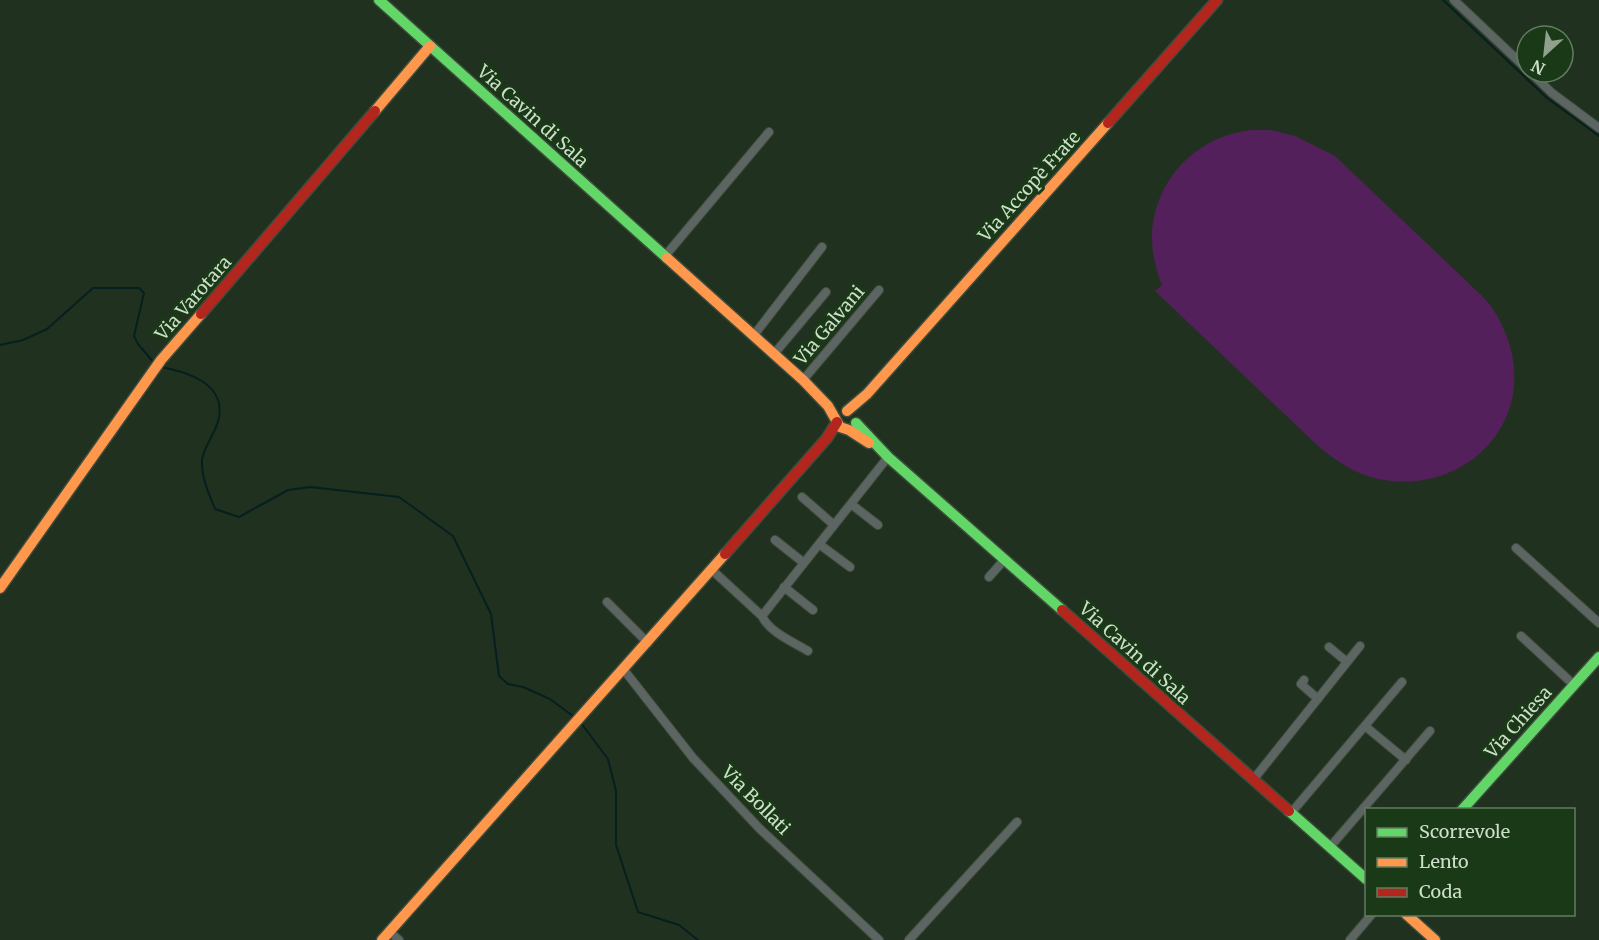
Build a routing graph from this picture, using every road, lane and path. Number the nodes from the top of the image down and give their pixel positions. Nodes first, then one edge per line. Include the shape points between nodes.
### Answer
1 (379, 0) edge
2 (1217, 0) edge
3 (1454, 0) edge
4 (430, 46) junction
5 (1515, 59) edge
6 (1542, 84) edge
7 (1599, 128) edge
8 (770, 132) dead end
9 (822, 247) dead end
10 (665, 256) junction
11 (879, 290) dead end
12 (826, 292) dead end
13 (754, 336) junction
14 (774, 354) junction
15 (803, 380) junction
16 (846, 421) junction
17 (885, 454) junction
18 (802, 497) dead end
19 (851, 504) junction
20 (834, 525) junction
21 (878, 525) dead end
22 (775, 540) dead end
23 (819, 544) junction
24 (1516, 548) dead end
25 (1005, 559) junction
26 (804, 564) junction
27 (849, 567) dead end
28 (712, 570) junction
29 (989, 577) dead end
30 (784, 587) junction
31 (0, 588) edge
32 (607, 602) dead end
33 (813, 610) dead end
34 (762, 616) junction
35 (1599, 623) edge
36 (1521, 636) dead end
37 (648, 643) junction
38 (1359, 646) dead end
39 (1329, 647) dead end
40 (808, 651) dead end
41 (1599, 657) edge
42 (1347, 662) junction
43 (624, 670) junction
44 (1304, 681) dead end
45 (1402, 682) dead end
46 (1574, 685) junction
47 (1318, 699) junction
48 (1365, 726) junction
49 (1430, 731) dead end
50 (1406, 760) junction
51 (1253, 780) junction
52 (1464, 808) edge
53 (1291, 813) junction
54 (1017, 822) dead end
55 (1330, 847) junction
56 (1365, 878) edge
57 (1371, 916) edge
58 (1407, 916) edge
59 (386, 936) edge
60 (399, 940) edge
61 (879, 940) edge
62 (909, 940) edge
63 (1350, 940) edge
64 (1434, 940) edge

1 - 4 main road, Via Cavin di Sala
2 - 16 main road, Via Accopè Frate
3 - 5 street
4 - 10 main road, Via Cavin di Sala
4 - 31 main road, Via Varotara via 158,364
6 - 7 street
8 - 10 street
9 - 13 street
10 - 13 main road, Via Cavin di Sala
11 - 15 street, Via Galvani
12 - 14 street
13 - 14 main road, Via Cavin di Sala
14 - 15 main road, Via Cavin di Sala
15 - 16 main road, Via Cavin di Sala
16 - 17 main road, Via Cavin di Sala
16 - 28 main road
17 - 19 street
17 - 25 main road, Via Cavin di Sala
18 - 20 street
19 - 20 street
19 - 21 street
20 - 23 street
22 - 26 street
23 - 26 street
23 - 27 street
24 - 35 street
25 - 29 street
25 - 51 main road, Via Cavin di Sala
26 - 30 street
28 - 34 street
28 - 37 main road
30 - 33 street
30 - 34 street
32 - 37 street
34 - 40 street via 772,629
36 - 46 street
37 - 43 main road
38 - 42 street
39 - 42 street
41 - 46 main road, Via Chiesa
42 - 47 street
43 - 59 main road
43 - 61 street, Via Bollati via 693,758 760,828
44 - 47 street via 1301,684
45 - 48 street
46 - 52 main road, Via Chiesa
47 - 51 street
48 - 50 street
48 - 53 street
49 - 50 street
50 - 55 street
51 - 53 main road, Via Cavin di Sala
53 - 55 main road, Via Cavin di Sala
54 - 62 street
55 - 56 main road, Via Cavin di Sala
57 - 63 street
58 - 64 main road
59 - 60 street

